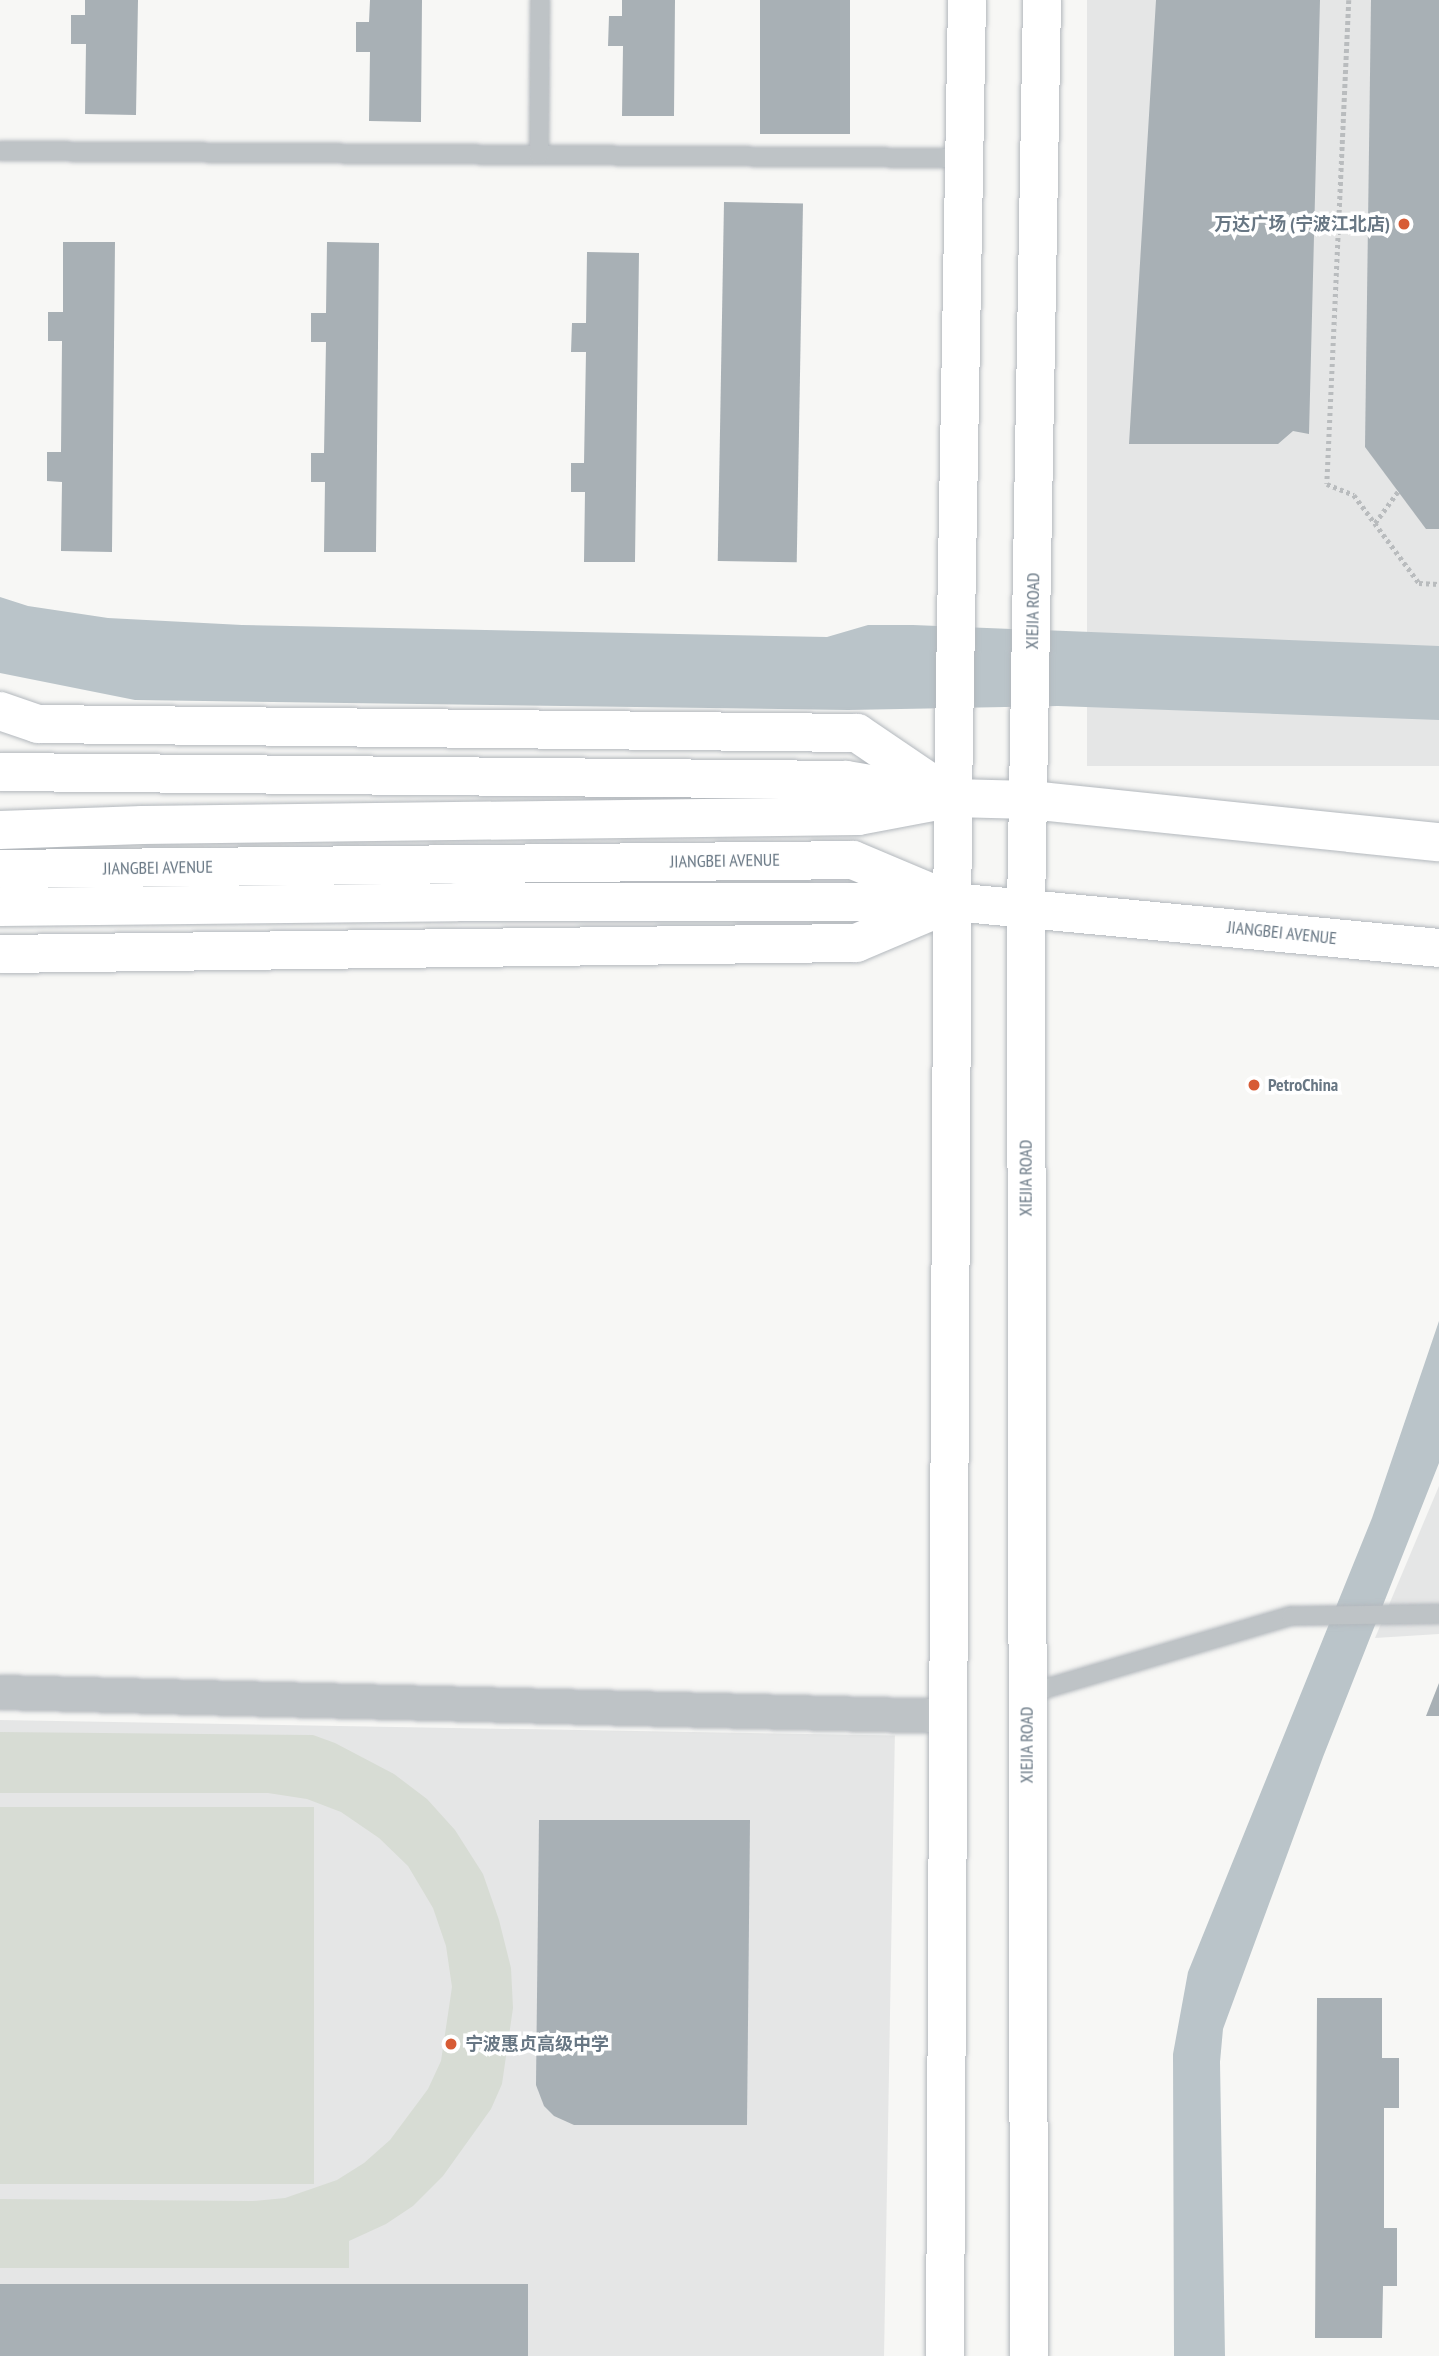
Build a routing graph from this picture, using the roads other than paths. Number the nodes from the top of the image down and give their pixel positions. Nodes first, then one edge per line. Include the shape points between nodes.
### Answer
1 (540, 0) edge
2 (967, 0) edge
3 (1042, 0) edge
4 (0, 151) edge
5 (539, 155) junction
6 (964, 158) junction
7 (0, 711) edge
8 (7, 773) edge
9 (953, 796) junction
10 (1030, 798) junction
11 (0, 830) edge
12 (1439, 842) edge
13 (0, 869) edge
14 (953, 902) junction
15 (0, 907) edge
16 (1026, 908) junction
17 (1439, 948) edge
18 (0, 954) edge
19 (1439, 1614) edge
20 (0, 1692) edge
21 (1027, 1694) junction
22 (948, 1716) junction
23 (945, 2356) edge
24 (1029, 2356) edge

1 - 5 lane
2 - 6 main road
3 - 10 main road, XIEJIA ROAD
4 - 5 lane
5 - 6 lane
6 - 9 main road
7 - 9 main road via 38,724 857,733
8 - 9 main road via 846,780
9 - 10 main road
9 - 11 main road via 858,816
9 - 14 main road
10 - 12 main road
10 - 16 main road, XIEJIA ROAD
13 - 14 main road, JIANGBEI AVENUE via 853,860
14 - 15 main road
14 - 16 main road, JIANGBEI AVENUE
14 - 18 main road via 856,943
14 - 22 main road
16 - 17 main road, JIANGBEI AVENUE
16 - 21 main road, XIEJIA ROAD
19 - 21 lane via 1291,1616
20 - 22 street
21 - 24 main road, XIEJIA ROAD
22 - 23 main road

